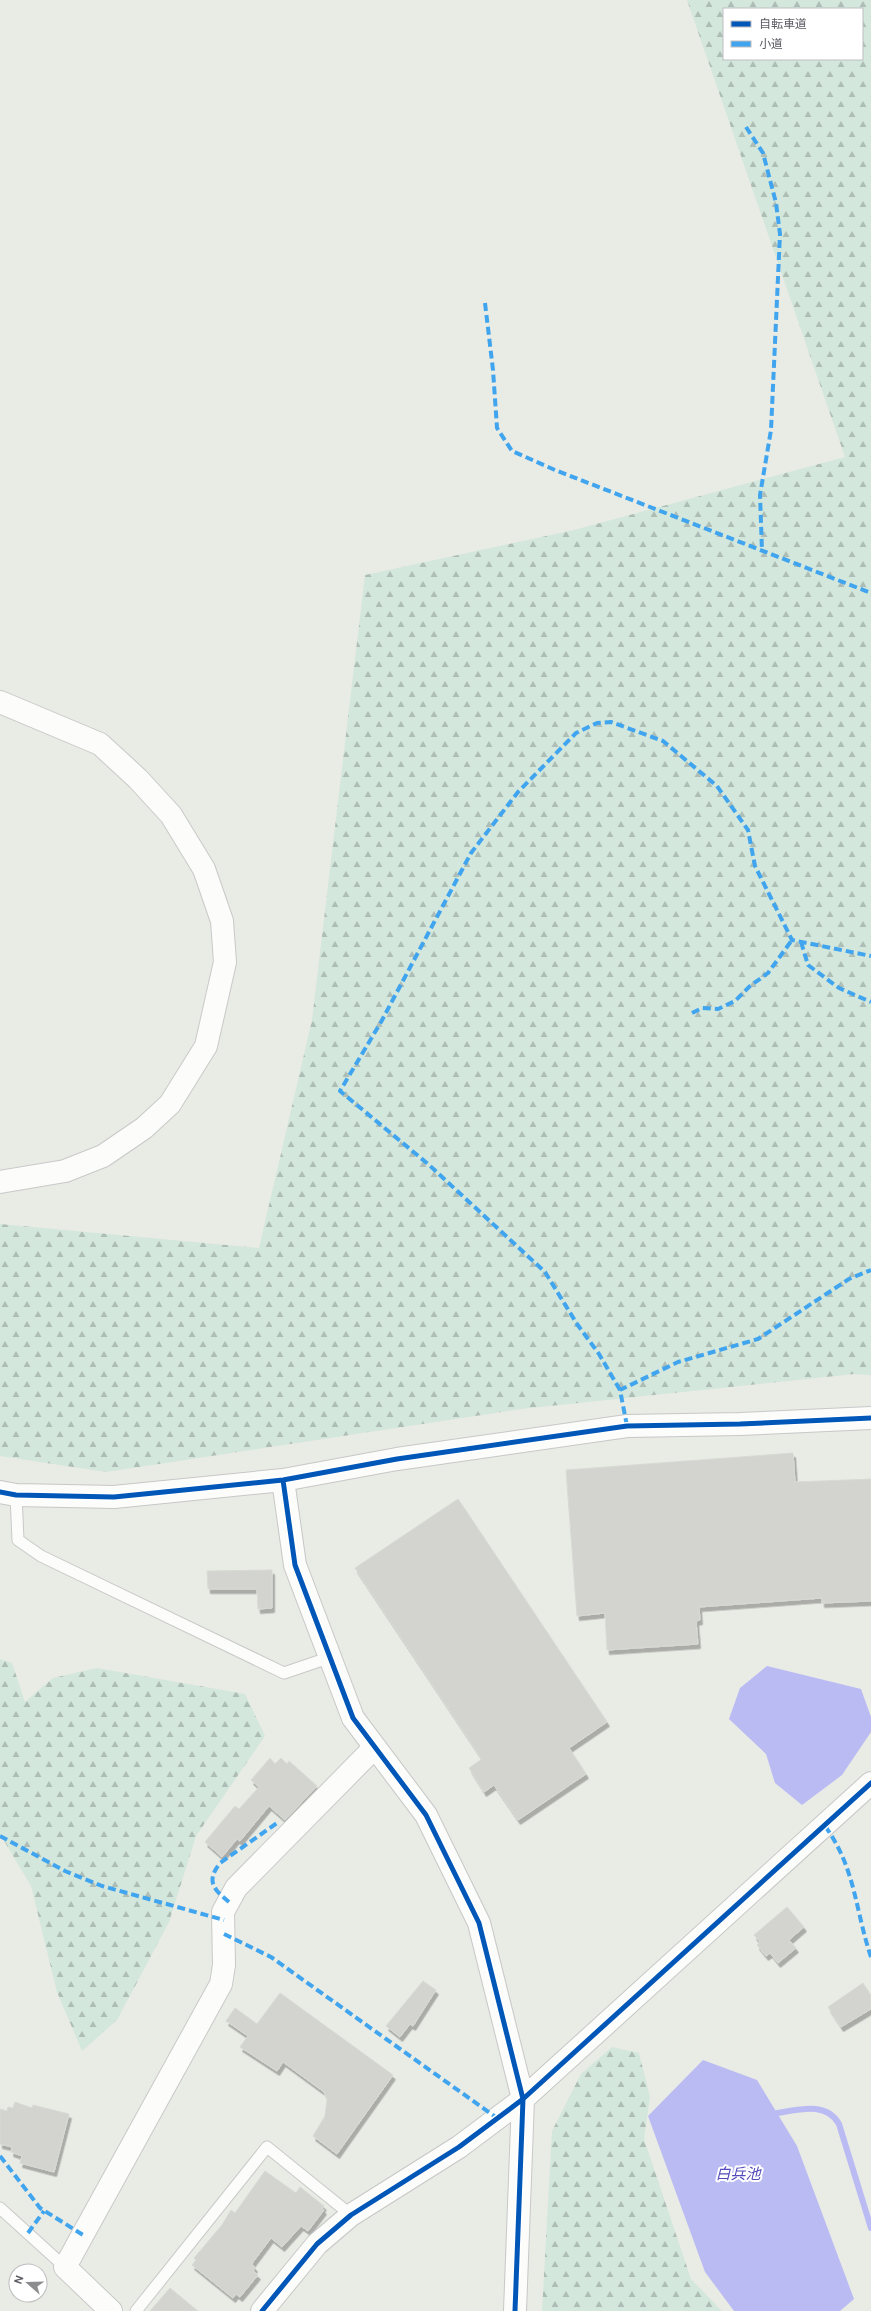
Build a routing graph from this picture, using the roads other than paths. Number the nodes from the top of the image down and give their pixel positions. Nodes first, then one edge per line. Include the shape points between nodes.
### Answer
1 (0, 702) edge
2 (0, 1182) edge
3 (871, 1418) edge
4 (283, 1480) junction
5 (8, 1493) edge
6 (331, 1657) junction
7 (374, 1748) junction
8 (871, 1783) edge
9 (523, 2099) junction
10 (0, 2208) edge
11 (351, 2215) junction
12 (65, 2267) junction
13 (111, 2311) edge
14 (136, 2311) edge
15 (262, 2311) edge
16 (515, 2311) edge

1 - 2 street via 100,744 138,779 171,815 204,869 222,921 225,962 206,1046 170,1104 144,1128 103,1156 65,1171
3 - 4 street via 627,1426 397,1459
4 - 5 street via 114,1498
4 - 6 street via 295,1565
5 - 6 lane via 18,1540 41,1556 284,1673
6 - 7 street via 353,1718
7 - 9 street via 426,1815 479,1923
7 - 12 street via 236,1888 223,1912 224,1965 221,1984
8 - 9 street
9 - 11 street via 459,2147
9 - 16 street
10 - 12 lane
11 - 14 lane via 267,2147
11 - 15 street via 317,2244
12 - 13 street

